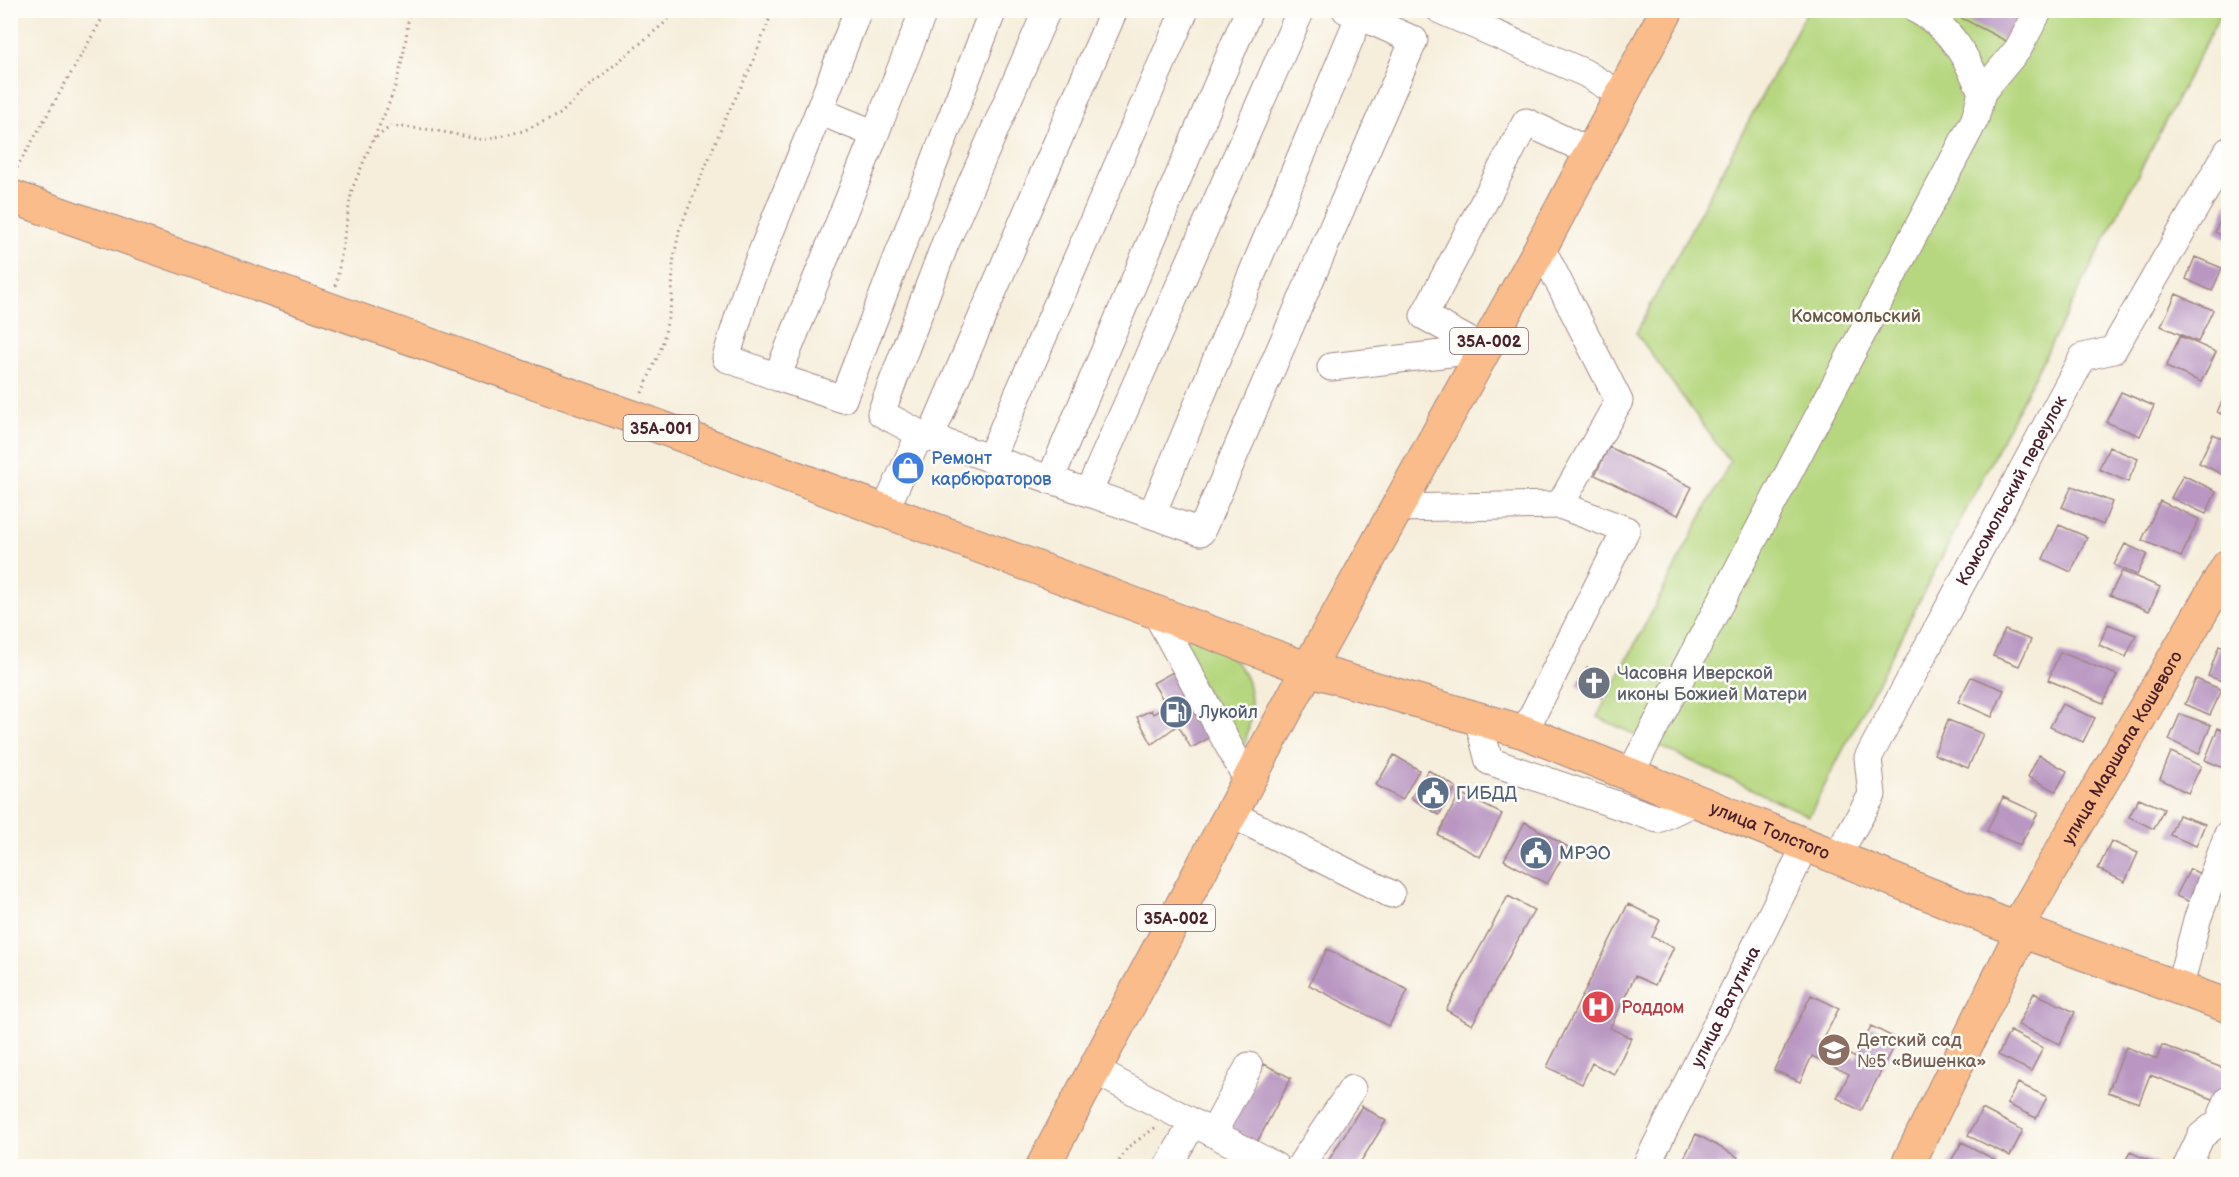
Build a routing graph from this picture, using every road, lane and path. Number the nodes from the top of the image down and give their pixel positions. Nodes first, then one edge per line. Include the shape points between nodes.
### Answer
1 (107, 10) edge
2 (409, 10) edge
3 (680, 10) edge
4 (773, 10) edge
5 (858, 10) edge
6 (924, 10) edge
7 (993, 10) edge
8 (1047, 10) edge
9 (1114, 10) edge
10 (1185, 10) edge
11 (1249, 10) edge
12 (1301, 10) edge
13 (1440, 10) edge
14 (1667, 10) edge
15 (1917, 10) edge
16 (2039, 10) edge
17 (1353, 14) edge
18 (1982, 92) junction
19 (1621, 95) junction
20 (819, 111) junction
21 (875, 134) junction
22 (373, 140) junction
23 (2229, 151) edge
24 (1591, 152) junction
25 (10, 180) edge
26 (10, 196) edge
27 (1541, 247) junction
28 (332, 310) junction
29 (1484, 349) junction
30 (1331, 367) dead end
31 (777, 377) junction
32 (843, 399) junction
33 (881, 413) junction
34 (633, 417) junction
35 (925, 436) junction
36 (990, 459) junction
37 (1050, 480) junction
38 (1088, 493) junction
39 (1560, 505) junction
40 (1396, 508) junction
41 (884, 512) junction
42 (1152, 514) junction
43 (2229, 566) edge
44 (1155, 613) junction
45 (1308, 669) junction
46 (1478, 719) junction
47 (1524, 732) junction
48 (1630, 774) junction
49 (1248, 782) junction
50 (1696, 801) junction
51 (1231, 814) junction
52 (2229, 834) edge
53 (1806, 845) junction
54 (1837, 856) junction
55 (1391, 894) dead end
56 (2019, 930) junction
57 (2179, 989) junction
58 (2229, 1006) edge
59 (1249, 1066) dead end
60 (1095, 1070) junction
61 (1352, 1089) dead end
62 (2229, 1100) edge
63 (1194, 1123) junction
64 (1043, 1167) edge
65 (1116, 1167) edge
66 (1168, 1167) edge
67 (1275, 1167) edge
68 (1300, 1167) edge
69 (1646, 1167) edge
70 (1907, 1167) edge
71 (2187, 1167) edge

1 - 25 path
2 - 22 path via 402,71
3 - 22 path via 560,114 523,131 482,140 391,126
4 - 34 path via 678,231 672,300 662,346
5 - 20 street
6 - 21 street
7 - 32 street
8 - 33 street via 945,244
9 - 35 street
10 - 36 street
11 - 37 street
12 - 38 street
13 - 19 street via 1586,73
14 - 19 main road, 35А-002
15 - 18 street via 1965,53
16 - 18 street via 2018,49
17 - 42 street
17 - 42 street via 1414,40 1201,532
18 - 48 street via 1975,119
19 - 24 main road, 35А-002
20 - 21 street
20 - 31 street via 747,289 726,358
21 - 31 street
22 - 28 path via 352,189
23 - 54 street, Комсомольский переулок via 2113,350 2084,357 1868,758 1872,795
24 - 27 main road, 35А-002
24 - 29 street via 1526,122 1424,316
26 - 28 main road, 35А-001
27 - 29 main road, 35А-002
27 - 39 street via 1619,401
28 - 34 main road, 35А-001
29 - 30 street
29 - 40 main road, 35А-002
31 - 32 street
32 - 33 street
33 - 35 street
34 - 41 main road, 35А-001
35 - 36 street
35 - 41 street
36 - 37 street
37 - 38 street
38 - 42 street
39 - 40 street
39 - 47 street via 1626,530
40 - 45 main road, 35А-002
41 - 44 main road, 35А-001
43 - 56 main road, улица Маршала Кошевого
44 - 45 main road, 35А-001
44 - 49 street
45 - 46 main road, улица Толстого
45 - 49 main road, 35А-002
46 - 47 main road, улица Толстого
46 - 50 street via 1490,761 1658,819
47 - 48 main road, улица Толстого
48 - 50 main road, улица Толстого
49 - 51 main road, 35А-002
50 - 53 main road, улица Толстого
51 - 55 street
51 - 60 main road, 35А-002
52 - 57 street via 2197,920
53 - 54 main road, улица Толстого
53 - 69 street, улица Ватутина
54 - 56 main road, улица Толстого
56 - 57 main road, улица Толстого
56 - 70 main road, улица Маршала Кошевого
57 - 58 main road, улица Толстого
59 - 63 street
60 - 63 street
60 - 64 main road, 35А-002
61 - 68 street
62 - 71 street via 2219,1122 2201,1136
63 - 65 path via 1128,1148
63 - 66 street
63 - 67 street

